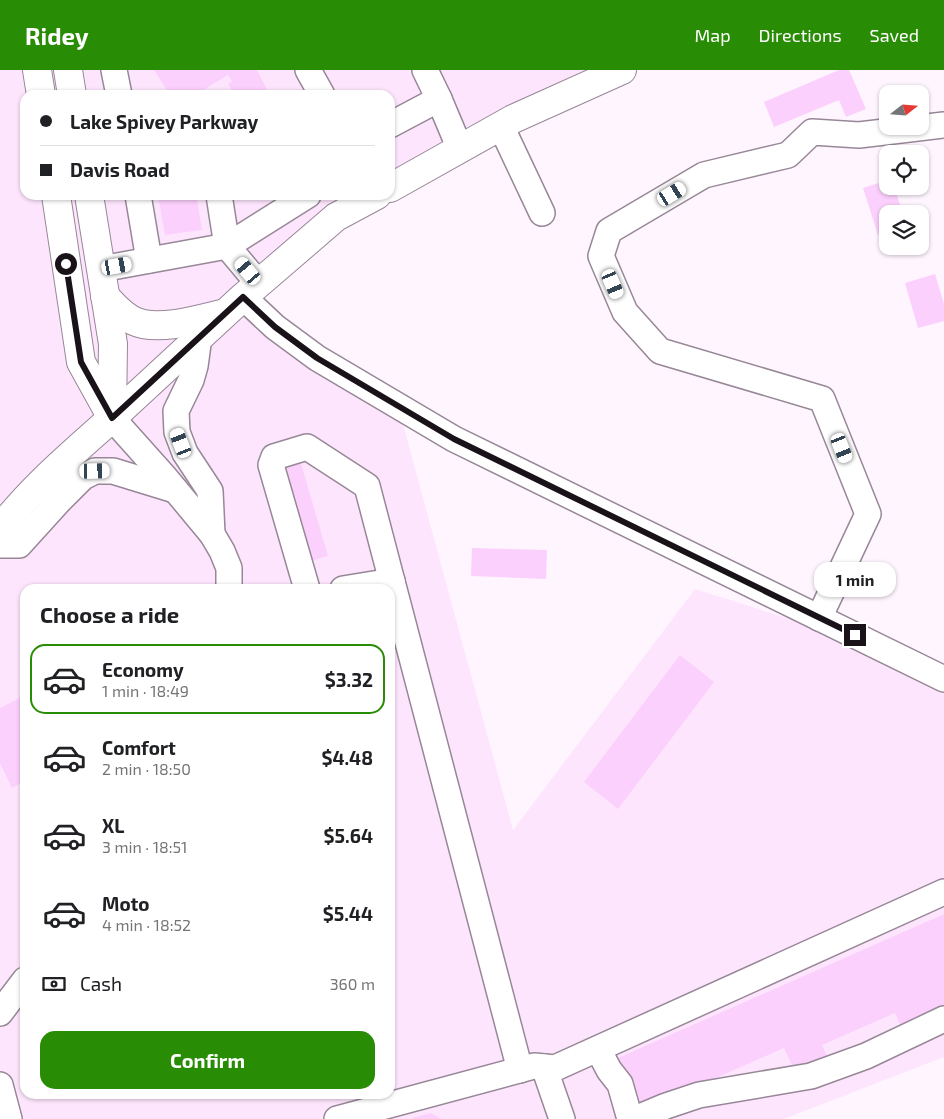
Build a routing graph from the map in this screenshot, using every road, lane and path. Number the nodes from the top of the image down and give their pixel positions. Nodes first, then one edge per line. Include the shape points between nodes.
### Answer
1 (38, 70) edge
2 (114, 70) edge
3 (308, 70) edge
4 (425, 70) edge
5 (621, 70) edge
6 (40, 90) edge
7 (118, 90) edge
8 (319, 90) edge
9 (439, 99) junction
10 (395, 122) edge
11 (944, 125) edge
12 (501, 126) junction
13 (460, 149) junction
14 (395, 185) edge
15 (57, 200) edge
16 (89, 200) edge
17 (139, 200) edge
18 (220, 200) edge
19 (300, 200) edge
20 (367, 200) edge
21 (542, 213) dead end
22 (227, 246) junction
23 (150, 260) junction
24 (100, 269) junction
25 (105, 296) junction
26 (242, 298) junction
27 (199, 337) junction
28 (112, 418) junction
29 (176, 490) junction
30 (0, 529) edge
31 (212, 534) junction
32 (0, 545) edge
33 (392, 581) junction
34 (229, 584) edge
35 (306, 584) edge
36 (374, 584) edge
37 (393, 584) edge
38 (395, 592) edge
39 (820, 618) junction
40 (944, 679) edge
41 (944, 892) edge
42 (20, 987) edge
43 (0, 1013) edge
44 (944, 1019) edge
45 (598, 1049) junction
46 (544, 1067) junction
47 (520, 1070) junction
48 (0, 1085) edge
49 (9, 1119) edge
50 (337, 1119) edge
51 (562, 1119) edge
52 (630, 1119) edge
53 (635, 1119) edge

1 - 6 main road
2 - 7 street
3 - 8 street
4 - 9 street
5 - 12 main road
9 - 10 street
9 - 13 street
11 - 39 street via 859,135 812,132 788,155 704,175 609,231 601,256 625,312 660,351 822,399 868,514
12 - 13 main road
12 - 21 street
13 - 14 main road
15 - 28 main road via 81,362
16 - 24 main road
17 - 23 street
18 - 22 street
19 - 22 street
20 - 26 main road via 336,217
22 - 23 street
22 - 26 street
23 - 24 street
24 - 25 main road
25 - 26 main road via 134,321 149,325 186,322
25 - 28 main road via 113,344
26 - 27 main road
26 - 39 street via 317,358 454,439
27 - 28 main road
27 - 31 street via 191,380 176,411 177,432 185,453 210,492
28 - 29 street
28 - 30 main road via 60,464
29 - 31 street
29 - 32 street via 113,471 95,471 83,477 19,545
31 - 34 street via 229,568
33 - 35 street via 366,486 307,447 274,457 271,464
33 - 36 street
33 - 37 street
38 - 47 street
39 - 40 street
41 - 45 street
42 - 43 street
44 - 53 street via 866,1056 811,1076 699,1096
45 - 46 street via 555,1068
45 - 52 street via 620,1084
46 - 47 street
46 - 51 street
47 - 50 street
48 - 49 street

